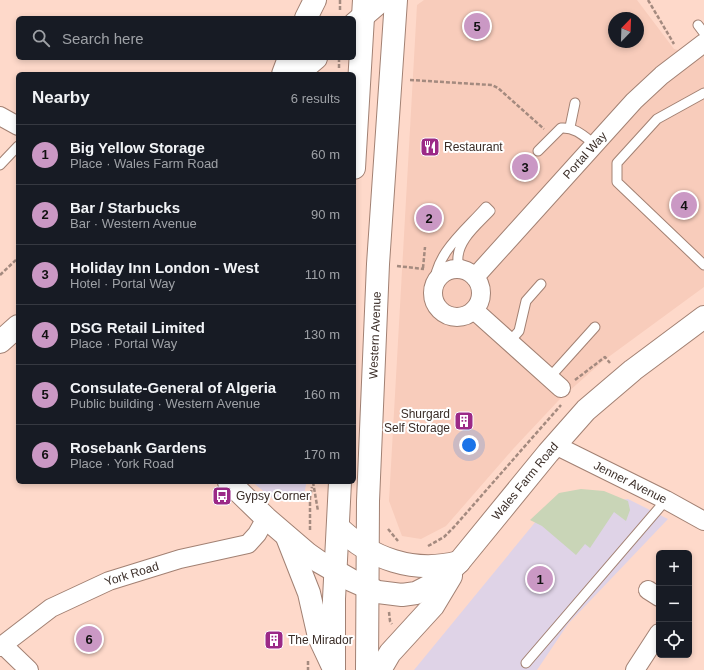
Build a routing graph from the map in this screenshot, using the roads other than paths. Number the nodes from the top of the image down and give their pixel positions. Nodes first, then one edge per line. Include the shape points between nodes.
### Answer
1 (315, 0) edge
2 (382, 0) edge
3 (396, 0) edge
4 (360, 13) edge
5 (307, 16) edge
6 (698, 25) dead end
7 (704, 33) edge
8 (704, 43) edge
9 (288, 60) edge
10 (314, 60) edge
11 (284, 72) edge
12 (299, 72) edge
13 (704, 93) edge
14 (575, 103) dead end
15 (0, 116) edge
16 (356, 116) edge
17 (16, 125) edge
18 (570, 127) junction
19 (594, 144) junction
20 (16, 148) edge
21 (538, 151) dead end
22 (0, 165) edge
23 (704, 265) edge
24 (472, 275) junction
25 (541, 284) dead end
26 (434, 287) junction
27 (474, 310) junction
28 (704, 317) edge
29 (595, 327) dead end
30 (16, 328) edge
31 (510, 341) junction
32 (0, 342) edge
33 (556, 384) joint
34 (555, 445) junction
35 (233, 484) edge
36 (340, 484) edge
37 (666, 500) junction
38 (266, 518) junction
39 (704, 521) edge
40 (338, 527) junction
41 (286, 535) junction
42 (368, 551) junction
43 (459, 562) junction
44 (335, 571) junction
45 (367, 588) junction
46 (656, 638) edge
47 (2, 646) edge
48 (526, 663) dead end
49 (29, 670) edge
50 (334, 670) edge
51 (366, 670) edge
52 (380, 670) edge
53 (637, 670) edge

1 - 5 main road
2 - 4 main road
3 - 42 main road, Western Avenue via 378,264
4 - 16 main road
6 - 7 lane
8 - 19 street, Portal Way via 634,101
9 - 11 main road
10 - 12 main road
13 - 23 lane via 657,119 617,163 617,182
14 - 18 lane
15 - 17 street
18 - 19 lane
18 - 21 lane via 561,128
19 - 24 street, Portal Way
20 - 22 lane
24 - 26 street via 455,269 448,271 437,280
24 - 26 lane via 458,262 458,251 464,240 490,211 486,207 442,257 434,277
24 - 27 street via 479,283 480,297
25 - 31 lane via 526,301 520,331
26 - 27 street via 435,302 445,313 460,316
27 - 31 street
28 - 34 main road, Wales Farm Road via 633,370 586,410
29 - 33 lane
30 - 32 main road
31 - 33 street
34 - 37 street, Jenner Avenue
34 - 43 main road, Wales Farm Road
35 - 38 main road, Wales Farm Road
36 - 40 main road
37 - 39 street, Jenner Avenue
37 - 48 lane
38 - 41 main road, Wales Farm Road
38 - 47 street, York Road via 248,544 180,559 109,581 50,608
40 - 42 main road
40 - 44 main road
41 - 44 main road, Wales Farm Road via 308,554
41 - 50 main road via 308,593 319,637
42 - 43 main road via 420,567 444,566
42 - 45 main road, Western Avenue
43 - 45 main road, Wales Farm Road via 439,581 416,593 390,594
43 - 52 main road via 433,606 399,643
44 - 45 main road, Wales Farm Road
44 - 50 main road
45 - 51 main road, Western Avenue
46 - 53 street
47 - 49 street

